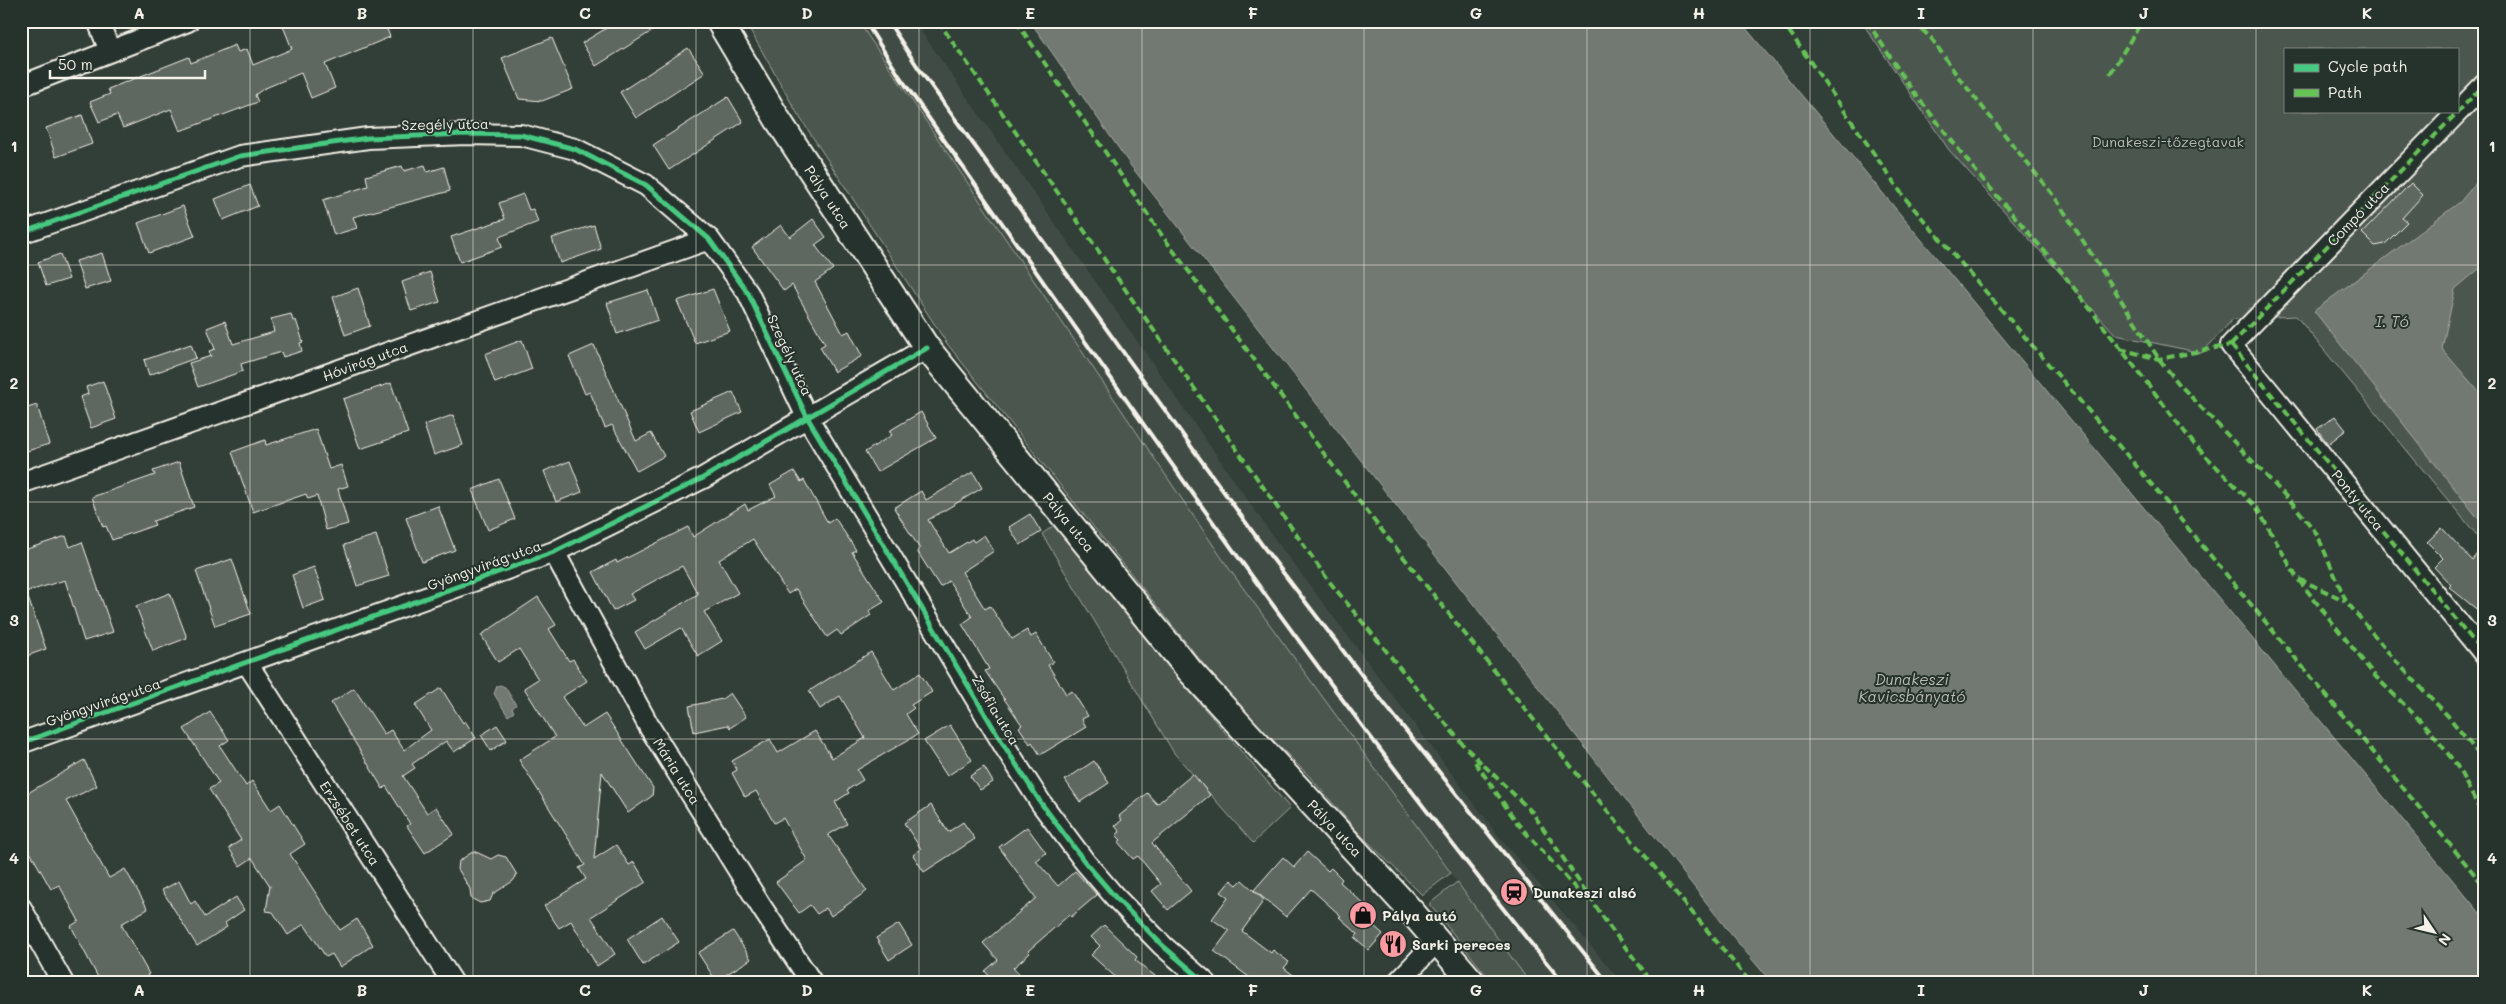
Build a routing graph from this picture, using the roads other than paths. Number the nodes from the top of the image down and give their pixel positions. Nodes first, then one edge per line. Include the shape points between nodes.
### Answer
1 (98, 21) edge
2 (188, 21) edge
3 (719, 21) edge
4 (110, 51) junction
5 (2485, 84) edge
6 (21, 86) edge
7 (2458, 112) edge
8 (2458, 112) edge
9 (21, 233) edge
10 (708, 239) junction
11 (2231, 345) joint
12 (927, 348) junction
13 (807, 417) junction
14 (21, 484) edge
15 (554, 552) junction
16 (2485, 656) edge
17 (247, 663) junction
18 (21, 743) edge
19 (21, 908) edge
20 (1437, 941) junction
21 (63, 983) edge
22 (453, 983) edge
23 (812, 983) edge
24 (1206, 983) edge
25 (1397, 983) edge
26 (1472, 983) edge

1 - 4 street
2 - 4 street
3 - 12 street, Pálya utca via 778,120
4 - 6 street
5 - 8 street, Compó utca
7 - 11 street, Compó utca
9 - 10 street, Szegély utca via 240,156 368,138 466,134 521,135 575,149 646,185
10 - 13 street, Szegély utca via 748,293
10 - 14 street, Hóvirág utca
11 - 16 street, Ponty utca
12 - 13 street, Gyöngyvirág utca
12 - 20 street, Pálya utca via 1190,671
13 - 15 street, Gyöngyvirág utca via 703,478
13 - 24 street, Zsófia utca via 1041,803 1115,897 1162,946
15 - 17 street, Gyöngyvirág utca
15 - 23 street, Mária utca via 650,728
17 - 18 street, Gyöngyvirág utca
17 - 22 street, Erzsébet utca
19 - 21 street
20 - 25 street
20 - 26 street, Pálya utca

